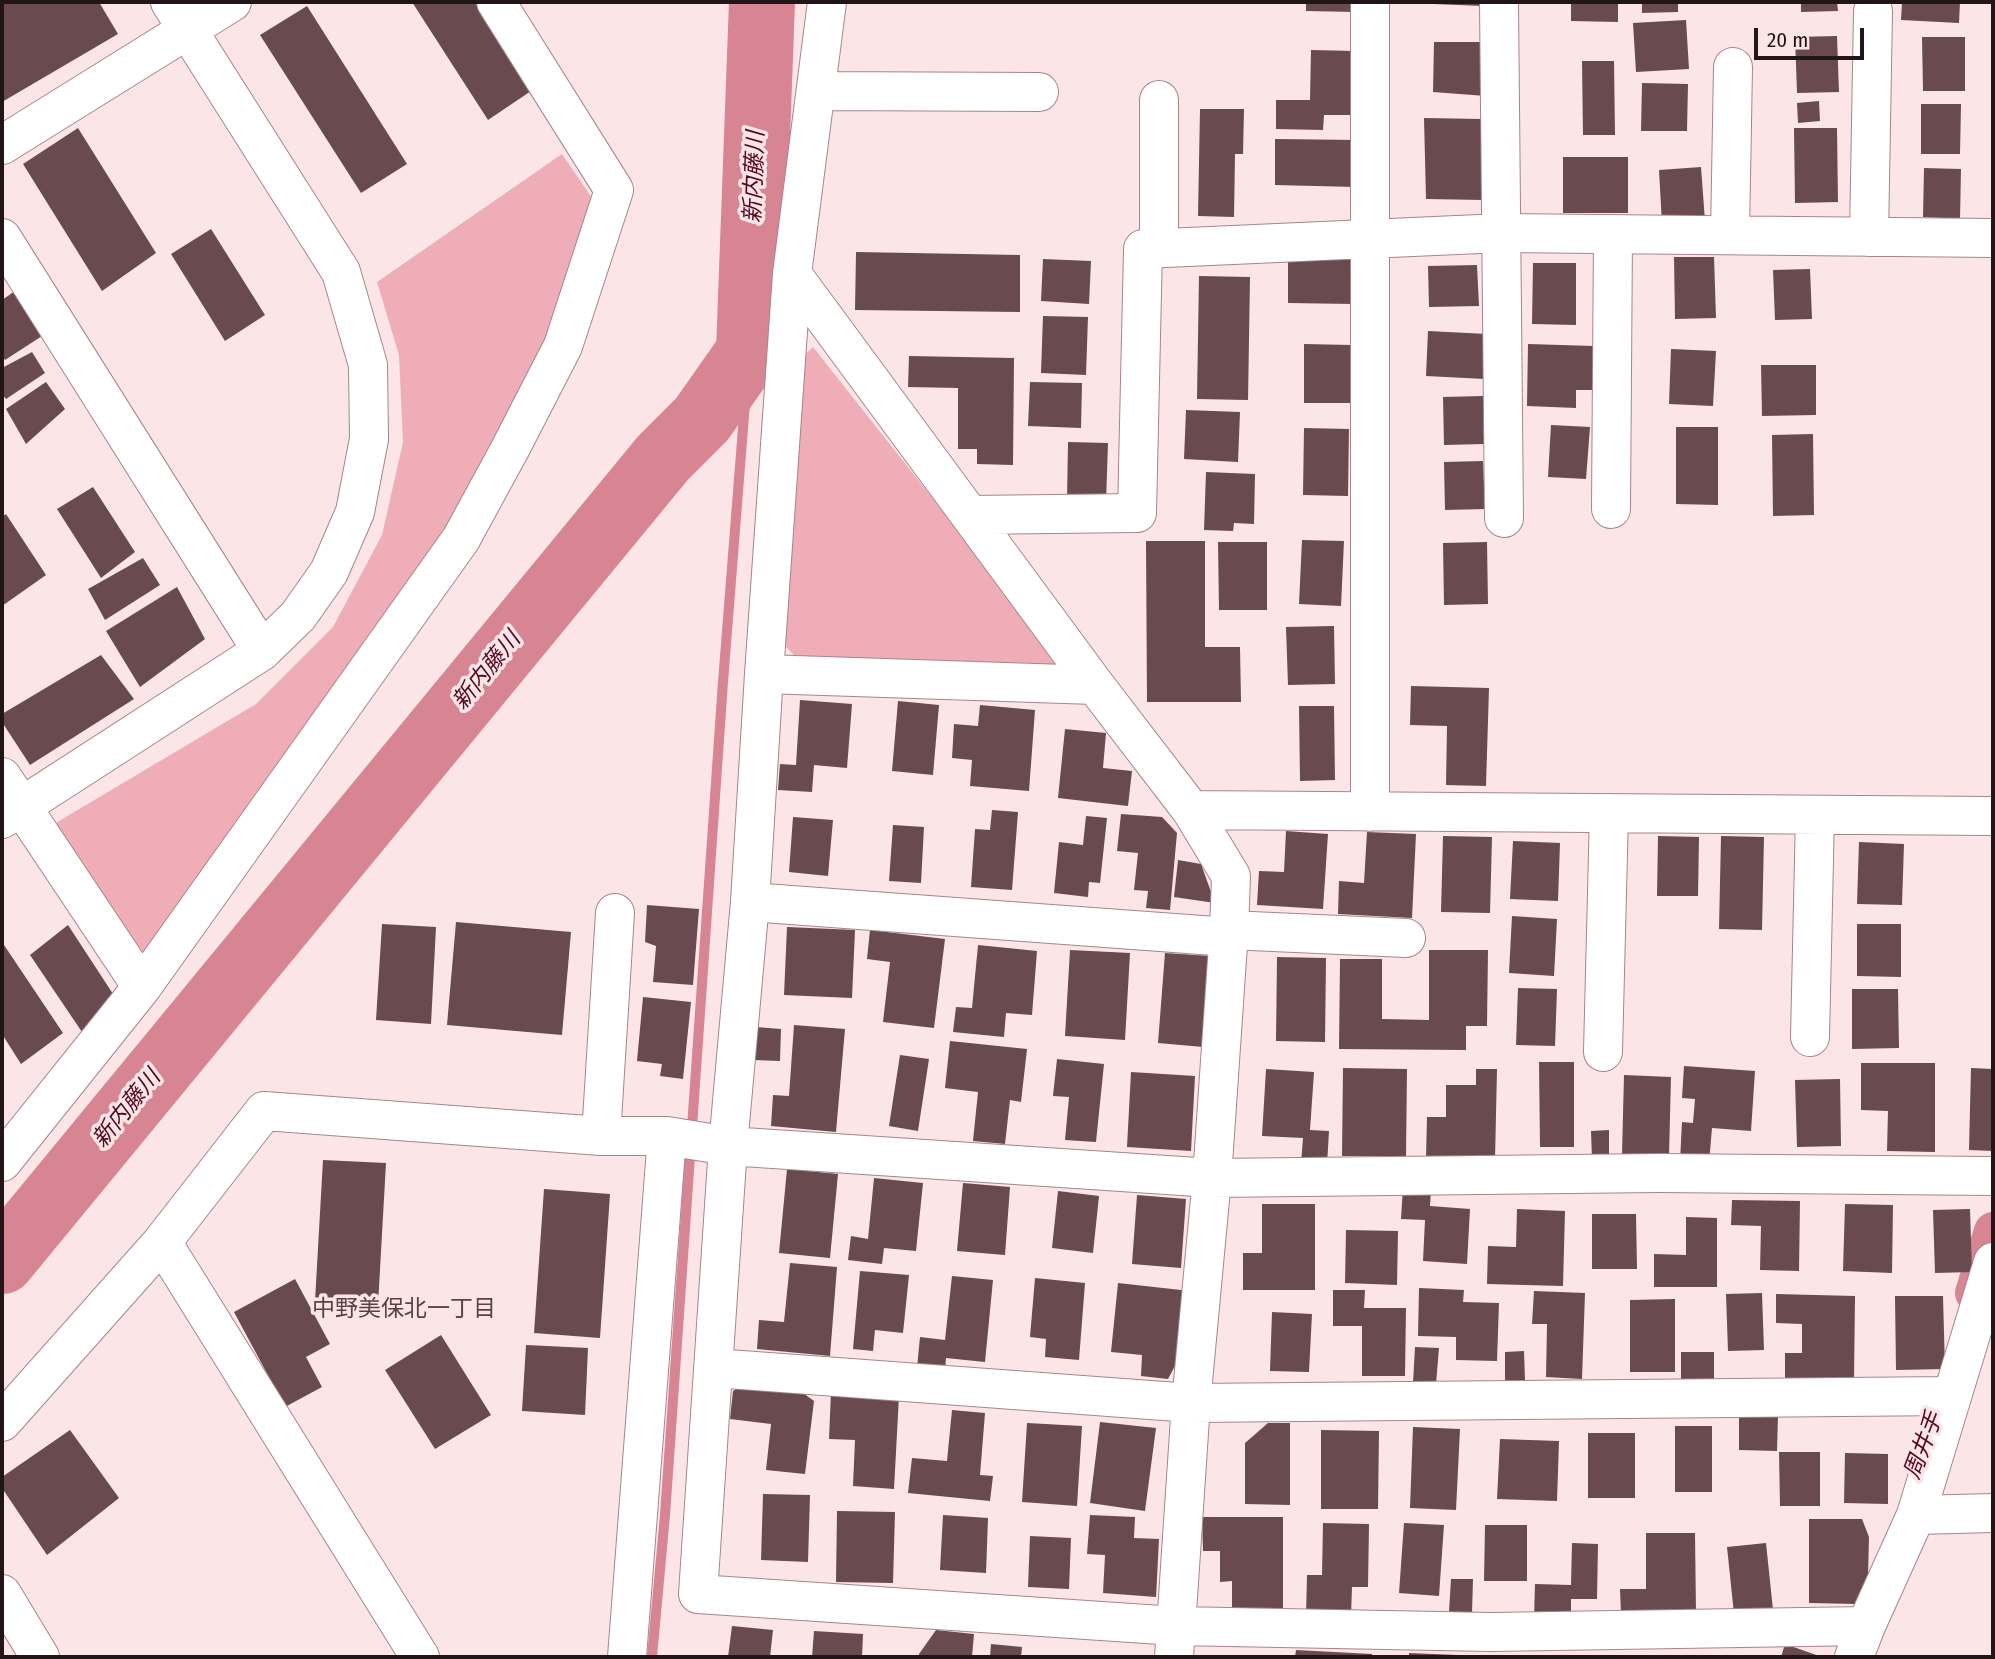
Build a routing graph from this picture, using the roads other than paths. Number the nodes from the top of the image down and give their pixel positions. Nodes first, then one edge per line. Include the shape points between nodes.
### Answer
1 (232, 2) edge
2 (496, 2) edge
3 (827, 2) edge
4 (1370, 2) edge
5 (1499, 2) edge
6 (1873, 11) dead end
7 (179, 16) edge
8 (1734, 67) dead end
9 (816, 90) junction
10 (1038, 93) dead end
11 (1159, 100) dead end
12 (2, 145) edge
13 (1502, 233) junction
14 (1613, 234) junction
15 (1730, 235) junction
16 (1869, 237) junction
17 (2, 238) edge
18 (1993, 238) edge
19 (1369, 239) junction
20 (1158, 248) junction
21 (792, 274) junction
22 (1611, 509) dead end
23 (970, 515) junction
24 (1504, 518) dead end
25 (262, 651) junction
26 (764, 674) junction
27 (1095, 685) junction
28 (8, 801) edge
29 (1191, 810) junction
30 (1370, 811) junction
31 (1609, 813) junction
32 (1815, 815) junction
33 (1993, 816) edge
34 (750, 902) junction
35 (615, 913) dead end
36 (1229, 933) junction
37 (1406, 937) dead end
38 (142, 987) junction
39 (1810, 1037) dead end
40 (1603, 1052) dead end
41 (601, 1136) junction
42 (667, 1136) junction
43 (728, 1146) junction
44 (2, 1161) edge
45 (1993, 1176) edge
46 (1212, 1178) junction
47 (162, 1242) junction
48 (1993, 1262) edge
49 (713, 1368) junction
50 (1951, 1396) junction
51 (1191, 1403) junction
52 (2, 1422) edge
53 (1993, 1513) edge
54 (1916, 1515) junction
55 (2, 1594) edge
56 (1860, 1641) edge
57 (1175, 1642) edge
58 (40, 1657) edge
59 (420, 1657) edge
60 (627, 1657) edge

1 - 7 street
2 - 38 street via 614,190 563,346 461,539
3 - 9 street
4 - 19 street
5 - 13 street
6 - 16 street
7 - 12 street
7 - 25 street via 341,272 368,365 369,439 355,512 329,572 298,615
8 - 15 street
9 - 10 street
9 - 21 street
11 - 20 street
13 - 14 street
13 - 19 street
13 - 24 street
14 - 15 street
14 - 22 street
15 - 16 street
16 - 18 street
17 - 25 street
19 - 20 street
19 - 30 street
20 - 23 street via 1143,249 1137,513
21 - 23 street
21 - 26 street
23 - 27 street
25 - 28 street
26 - 27 street
26 - 34 street
27 - 29 street
28 - 38 street
29 - 30 street
29 - 36 street via 1231,876
30 - 31 street
31 - 32 street
31 - 40 street
32 - 33 street
32 - 39 street
34 - 36 street
34 - 43 street
35 - 41 street
36 - 37 street
36 - 46 street
38 - 44 street
41 - 42 street
41 - 47 street via 264,1111
42 - 43 street
42 - 60 street
43 - 46 street
43 - 49 street
45 - 46 street via 1659,1173
46 - 51 street
47 - 52 street
47 - 59 street
48 - 50 street
49 - 51 street
49 - 57 street via 698,1594
50 - 51 street
50 - 54 street
51 - 57 street
53 - 54 street
54 - 56 street
55 - 58 street
56 - 57 street via 1491,1632

